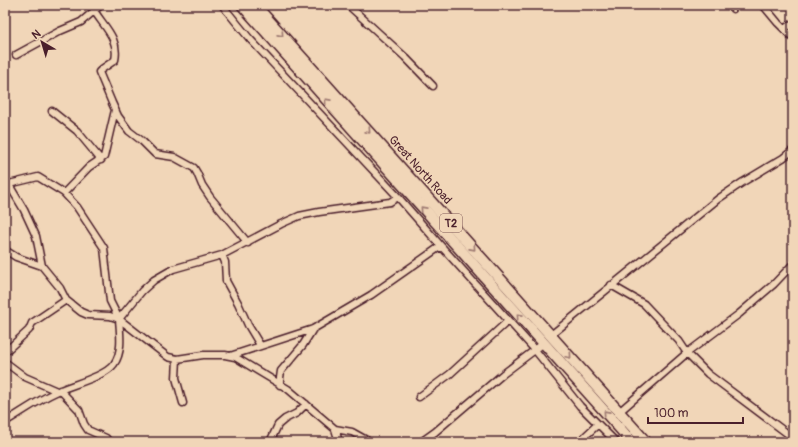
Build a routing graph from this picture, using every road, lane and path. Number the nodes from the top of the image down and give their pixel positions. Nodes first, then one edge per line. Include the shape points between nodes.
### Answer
1 (91, 5) edge
2 (101, 5) edge
3 (222, 5) edge
4 (242, 5) edge
5 (255, 5) edge
6 (348, 5) edge
7 (763, 5) edge
8 (94, 11) junction
9 (793, 23) edge
10 (784, 29) junction
11 (793, 38) edge
12 (16, 55) dead end
13 (433, 86) dead end
14 (115, 110) junction
15 (52, 111) dead end
16 (793, 150) edge
17 (101, 160) junction
18 (7, 181) edge
19 (64, 193) junction
20 (398, 197) junction
21 (248, 243) junction
22 (441, 246) junction
23 (5, 250) edge
24 (222, 255) junction
25 (793, 264) edge
26 (42, 266) junction
27 (611, 285) junction
28 (66, 300) junction
29 (119, 319) junction
30 (508, 321) junction
31 (313, 329) junction
32 (551, 335) junction
33 (544, 343) junction
34 (260, 345) junction
35 (535, 350) junction
36 (5, 352) edge
37 (687, 353) junction
38 (230, 356) junction
39 (177, 359) junction
40 (5, 362) edge
41 (280, 385) junction
42 (58, 391) junction
43 (419, 397) dead end
44 (183, 403) dead end
45 (306, 404) junction
46 (619, 412) junction
47 (5, 422) edge
48 (598, 424) junction
49 (335, 429) junction
50 (790, 433) edge
51 (793, 441) edge
52 (109, 442) edge
53 (270, 442) edge
54 (339, 442) edge
55 (370, 442) edge
56 (421, 442) edge
57 (580, 442) edge
58 (616, 442) edge
59 (632, 442) edge
60 (646, 442) edge

1 - 8 street
2 - 8 street
3 - 20 street via 249,38
33 -> 4 main road, Great North Road / T2
5 -> 32 main road, Great North Road / T2
6 - 13 street
7 - 10 street
8 - 12 street via 81,22
8 - 14 street via 112,36 116,47 115,60 99,72
9 - 10 street
10 - 11 street
14 - 17 street via 106,154
14 - 21 street via 129,131 155,154 174,157 196,170 207,193
15 - 17 street via 77,131
16 - 27 street via 718,199
17 - 19 street via 89,167
18 - 19 street via 37,177
18 - 26 street via 36,236
19 - 29 street via 77,207 104,248 110,301
20 - 21 street via 390,202 299,216
20 - 22 street
21 - 24 street
22 - 30 street
22 - 31 street via 371,295
23 - 26 street via 16,257
24 - 29 street via 164,274 142,292
24 - 34 street via 226,281
25 - 37 street via 739,314
26 - 28 street via 60,288
27 - 32 street
27 - 37 street via 644,304
28 - 29 street via 88,315
28 - 36 street via 32,323 29,330
29 - 39 street via 168,357
29 - 42 street via 120,343 114,366 99,375
30 - 35 street
30 - 43 street via 450,374
31 - 34 street
31 - 41 street via 281,371
32 -> 46 main road, Great North Road / T2
33 - 35 street
59 -> 33 main road, Great North Road / T2
34 - 38 street
35 - 48 street via 580,406
35 - 56 street
37 - 46 street
37 - 50 street via 708,374
38 - 39 street via 203,355
38 - 41 street
39 - 44 street via 176,378
40 - 42 street via 25,377
41 - 45 street
42 - 47 street
42 - 52 street via 79,410 88,430
45 - 49 street
45 - 53 street via 278,425
46 - 60 main road, Great North Road / T2
48 - 57 street
48 - 58 street
49 - 54 street
49 - 55 street via 352,432
50 - 51 street

